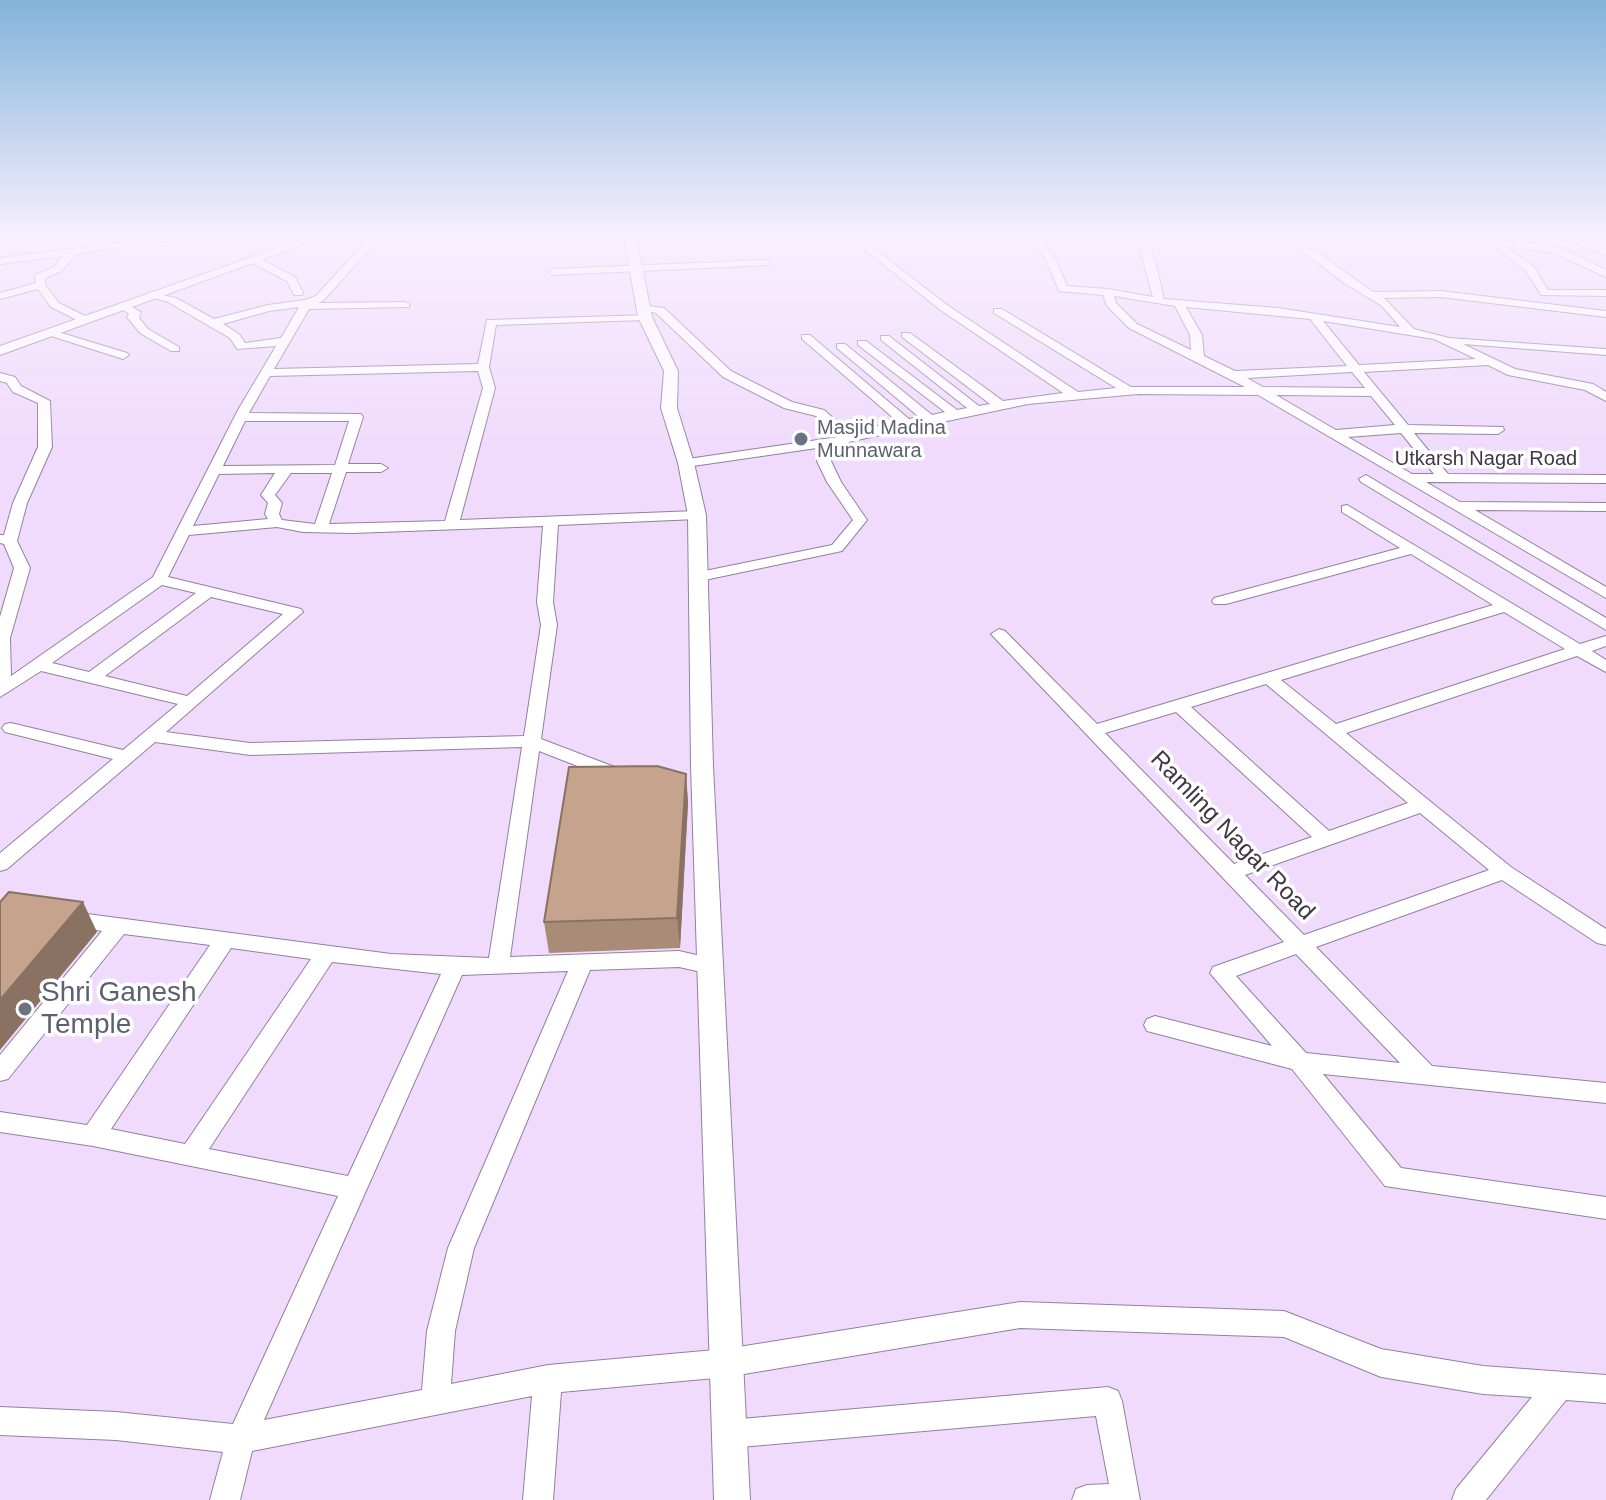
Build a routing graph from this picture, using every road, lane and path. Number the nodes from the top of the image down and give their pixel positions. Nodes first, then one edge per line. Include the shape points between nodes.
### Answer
1 (57, 306) edge
2 (120, 306) edge
3 (131, 306) edge
4 (178, 306) edge
5 (277, 306) edge
6 (301, 306) edge
7 (644, 306) edge
8 (943, 306) edge
9 (1113, 306) edge
10 (1180, 306) edge
11 (1201, 306) edge
12 (1388, 306) edge
13 (1540, 306) edge
14 (126, 308) junction
15 (998, 311) dead end
16 (645, 312) junction
17 (1606, 314) edge
18 (1313, 316) junction
19 (81, 318) junction
20 (212, 323) junction
21 (1410, 331) junction
22 (52, 333) junction
23 (906, 335) dead end
24 (806, 337) dead end
25 (885, 338) dead end
26 (1441, 339) junction
27 (286, 341) junction
28 (862, 343) dead end
29 (841, 346) dead end
30 (0, 348) edge
31 (175, 349) dead end
32 (1606, 352) edge
33 (123, 355) dead end
34 (1198, 359) junction
35 (1494, 362) junction
36 (483, 367) junction
37 (1354, 368) junction
38 (266, 373) junction
39 (1233, 375) junction
40 (0, 377) edge
41 (1259, 390) junction
42 (1129, 391) junction
43 (1374, 392) junction
44 (1076, 396) junction
45 (1606, 397) edge
46 (1000, 405) junction
47 (977, 410) junction
48 (955, 414) junction
49 (241, 417) junction
50 (929, 419) junction
51 (906, 423) junction
52 (1405, 430) junction
53 (1498, 430) dead end
54 (1334, 434) junction
55 (844, 440) junction
56 (686, 463) junction
57 (381, 468) dead end
58 (341, 469) junction
59 (215, 470) junction
60 (286, 470) junction
61 (1410, 478) junction
62 (1444, 478) junction
63 (1606, 479) edge
64 (1458, 506) junction
65 (1606, 507) edge
66 (1347, 509) dead end
67 (697, 515) junction
68 (551, 519) junction
69 (277, 523) junction
70 (452, 523) junction
71 (321, 528) junction
72 (182, 531) junction
73 (5, 540) edge
74 (1413, 549) junction
75 (700, 576) junction
76 (159, 580) junction
77 (209, 591) junction
78 (1606, 593) edge
79 (1220, 601) dead end
80 (1506, 606) junction
81 (1606, 625) edge
82 (999, 634) dead end
83 (1606, 641) edge
84 (1581, 652) junction
85 (39, 665) junction
86 (1606, 667) edge
87 (92, 678) junction
88 (1269, 678) junction
89 (2, 690) edge
90 (190, 702) junction
91 (1179, 705) junction
92 (11, 728) dead end
93 (1093, 731) junction
94 (1333, 731) junction
95 (151, 736) junction
96 (530, 741) junction
97 (125, 756) junction
98 (638, 780) edge
99 (1422, 805) junction
100 (1326, 839) junction
101 (0, 864) edge
102 (1233, 872) junction
103 (1504, 872) junction
104 (49, 915) edge
105 (118, 926) junction
106 (1605, 937) edge
107 (224, 942) junction
108 (1302, 945) junction
109 (327, 953) junction
110 (583, 961) junction
111 (498, 966) junction
112 (710, 966) junction
113 (455, 967) junction
114 (1155, 1025) dead end
115 (1300, 1062) junction
116 (0, 1072) edge
117 (1426, 1075) junction
118 (1606, 1093) edge
119 (0, 1122) edge
120 (93, 1136) junction
121 (191, 1156) junction
122 (353, 1188) junction
123 (1606, 1208) edge
124 (726, 1363) junction
125 (548, 1379) junction
126 (1560, 1385) junction
127 (1606, 1389) edge
128 (435, 1401) junction
129 (0, 1421) edge
130 (729, 1434) junction
131 (241, 1439) junction
132 (1127, 1499) edge
133 (225, 1500) edge
134 (538, 1500) edge
135 (732, 1500) edge
136 (1087, 1500) edge
137 (1467, 1500) edge

1 - 19 street
2 - 19 street
3 - 14 street
4 - 20 street
5 - 20 street
6 - 27 street
7 - 16 street
8 - 44 street
9 - 34 street via 1133,326
10 - 34 street via 1196,335
11 - 18 street
12 - 21 street
13 - 17 street
14 - 22 street
14 - 31 street via 137,314 133,317 144,331
15 - 42 street
16 - 36 street via 491,322
16 - 55 street via 660,310 727,374 788,405 820,413
16 - 56 street via 671,371 669,408
18 - 21 street
18 - 37 street
19 - 30 street
20 - 27 street via 235,336 241,347
21 - 26 street
22 - 30 street
22 - 33 street
23 - 46 street
24 - 51 street
25 - 47 street
26 - 32 street
26 - 35 street
27 - 38 street
28 - 48 street
29 - 50 street
34 - 39 street
35 - 37 street
35 - 45 street via 1512,372 1589,387
36 - 38 street
36 - 70 street via 489,388
37 - 39 street
37 - 43 street
38 - 49 street
39 - 41 street
40 - 73 street via 44,401 45,447
41 - 42 street
41 - 43 street
41 - 54 street
42 - 44 street
43 - 52 street
44 - 46 street
46 - 47 street
47 - 48 street
48 - 50 street
49 - 58 street via 357,417
49 - 59 street
50 - 51 street
51 - 55 street
52 - 53 street
52 - 54 street
52 - 62 street
54 - 61 street
55 - 56 street
55 - 75 street via 823,449 824,461 860,520 837,548
56 - 67 street
57 - 58 street
58 - 60 street
58 - 71 street
59 - 60 street
59 - 72 street
60 - 69 street via 268,495 275,503 272,514
61 - 62 street, Utkarsh Nagar Road
61 - 64 street
61 - 81 street, Utkarsh Nagar Road via 1366,479
62 - 63 street, Utkarsh Nagar Road
64 - 65 street
64 - 78 street
66 - 74 street
67 - 68 street
67 - 75 street
68 - 70 street
68 - 96 street via 545,602 549,625
69 - 71 street
69 - 72 street
70 - 71 street
72 - 76 street
73 - 89 street via 22,568 2,638
74 - 79 street
74 - 80 street
75 - 112 street via 692,794
76 - 77 street
76 - 85 street
77 - 87 street
77 - 90 street via 295,612
80 - 84 street
80 - 88 street
82 - 93 street, Ramling Nagar Road
83 - 84 street
84 - 86 street
84 - 94 street
85 - 87 street
85 - 89 street
87 - 90 street
88 - 91 street
88 - 94 street
90 - 95 street
91 - 93 street
91 - 100 street
92 - 97 street
93 - 102 street, Ramling Nagar Road
94 - 99 street
95 - 96 street via 250,749
95 - 97 street
96 - 98 street
96 - 111 street
97 - 101 street
99 - 100 street
99 - 103 street
100 - 102 street
102 - 108 street, Ramling Nagar Road
103 - 106 street
103 - 108 street
104 - 105 street
105 - 107 street
105 - 116 street
107 - 109 street
107 - 120 street
108 - 115 street via 1221,973
108 - 117 street, Ramling Nagar Road
109 - 113 street
109 - 121 street
110 - 111 street
110 - 112 street via 679,959
110 - 128 street via 461,1248 441,1331
111 - 113 street
112 - 124 street
113 - 122 street
114 - 115 street
115 - 117 street
115 - 123 street via 1394,1178
117 - 118 street
119 - 120 street
120 - 121 street
121 - 122 street
122 - 131 street
124 - 125 street
124 - 126 street via 1020,1315 1102,1316 1284,1324 1381,1363 1483,1380
124 - 130 street
125 - 128 street
125 - 134 street
126 - 127 street
126 - 137 street
128 - 131 street
129 - 131 street
130 - 132 street via 1108,1401
130 - 135 street
131 - 133 street
132 - 136 street

